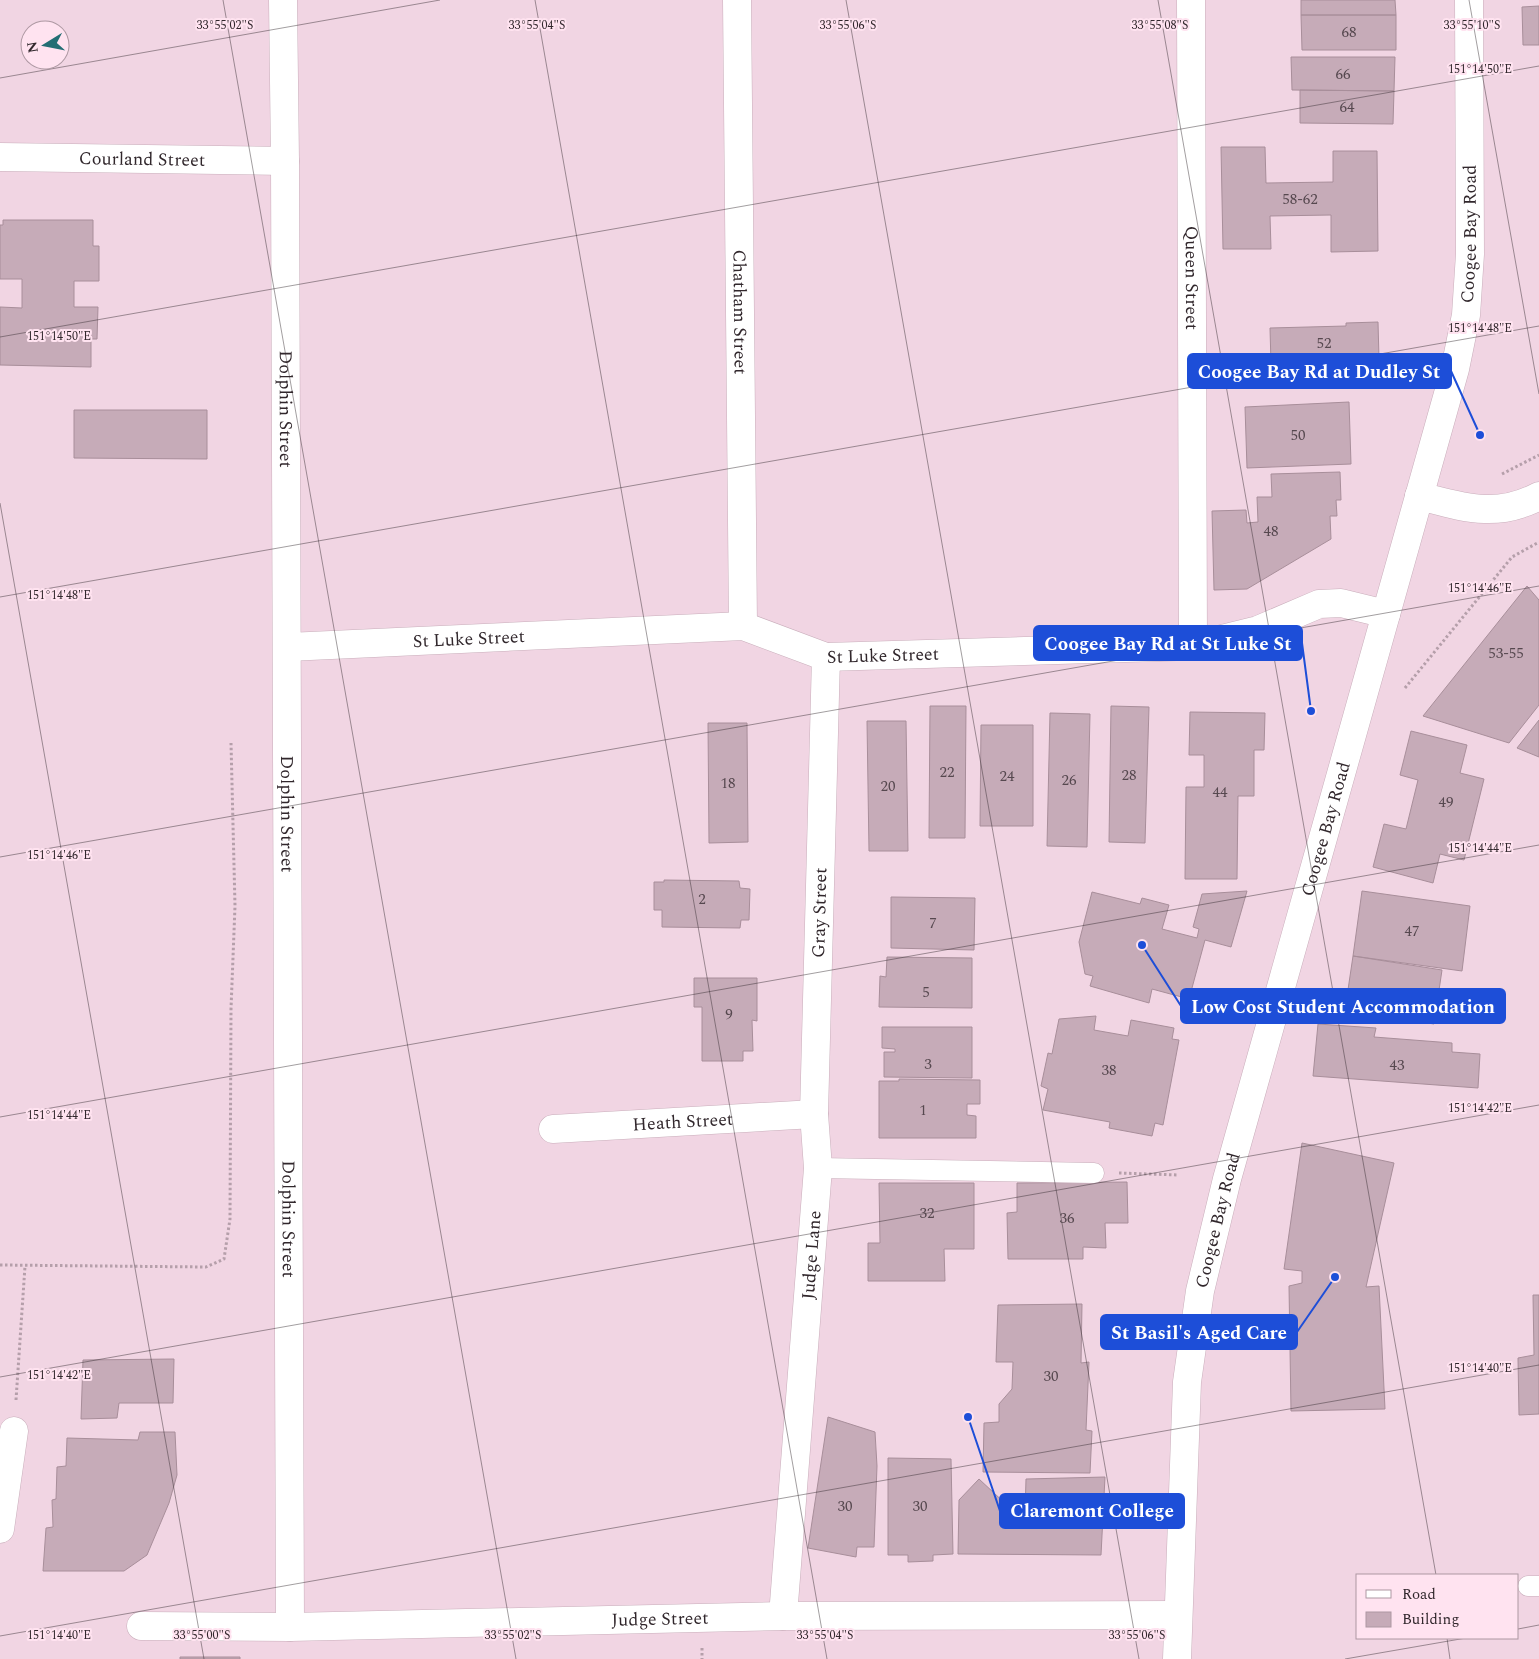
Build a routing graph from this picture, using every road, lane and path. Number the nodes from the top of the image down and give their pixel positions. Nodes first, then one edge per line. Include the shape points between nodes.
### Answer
1 (283, 0) edge
2 (737, 0) edge
3 (1191, 0) edge
4 (1469, 0) edge
5 (0, 157) edge
6 (286, 161) junction
7 (1539, 455) edge
8 (1496, 477) dead end
9 (1419, 496) junction
10 (1539, 496) edge
11 (1539, 542) edge
12 (1386, 614) junction
13 (743, 626) junction
14 (1193, 646) junction
15 (288, 647) junction
16 (826, 657) junction
17 (1406, 688) dead end
18 (231, 743) dead end
19 (814, 1114) junction
20 (553, 1128) dead end
21 (818, 1168) junction
22 (1094, 1172) joint
23 (1178, 1175) dead end
24 (0, 1265) edge
25 (25, 1266) junction
26 (14, 1431) joint
27 (0, 1528) edge
28 (1177, 1615) junction
29 (783, 1616) junction
30 (141, 1626) dead end
31 (290, 1627) junction
32 (1177, 1659) edge

1 - 6 street, Dolphin Street
2 - 13 street, Chatham Street
3 - 14 street, Queen Street
4 - 9 street, Coogee Bay Road via 1470,254 1466,315
5 - 6 street, Courland Street
6 - 15 street, Dolphin Street
7 - 8 path
9 - 10 street via 1460,507 1498,510
9 - 12 street, Coogee Bay Road
11 - 17 path via 1512,557
12 - 14 street, St Luke Street via 1341,603 1319,604 1258,630
12 - 28 street, Coogee Bay Road via 1227,1180 1200,1291 1187,1382
13 - 15 street, St Luke Street
13 - 16 street, St Luke Street
14 - 16 street, St Luke Street
15 - 31 street, Dolphin Street
16 - 19 street, Gray Street
18 - 25 path via 235,906 230,1219 224,1259 206,1267
19 - 20 street, Heath Street
19 - 21 street, Gray Street
21 - 22 lane
21 - 29 street, Judge Lane
22 - 23 path
24 - 25 path
25 - 26 path
26 - 27 street
28 - 29 street, Judge Street
28 - 32 street, Coogee Bay Road
29 - 31 street, Judge Street
30 - 31 street, Judge Street

